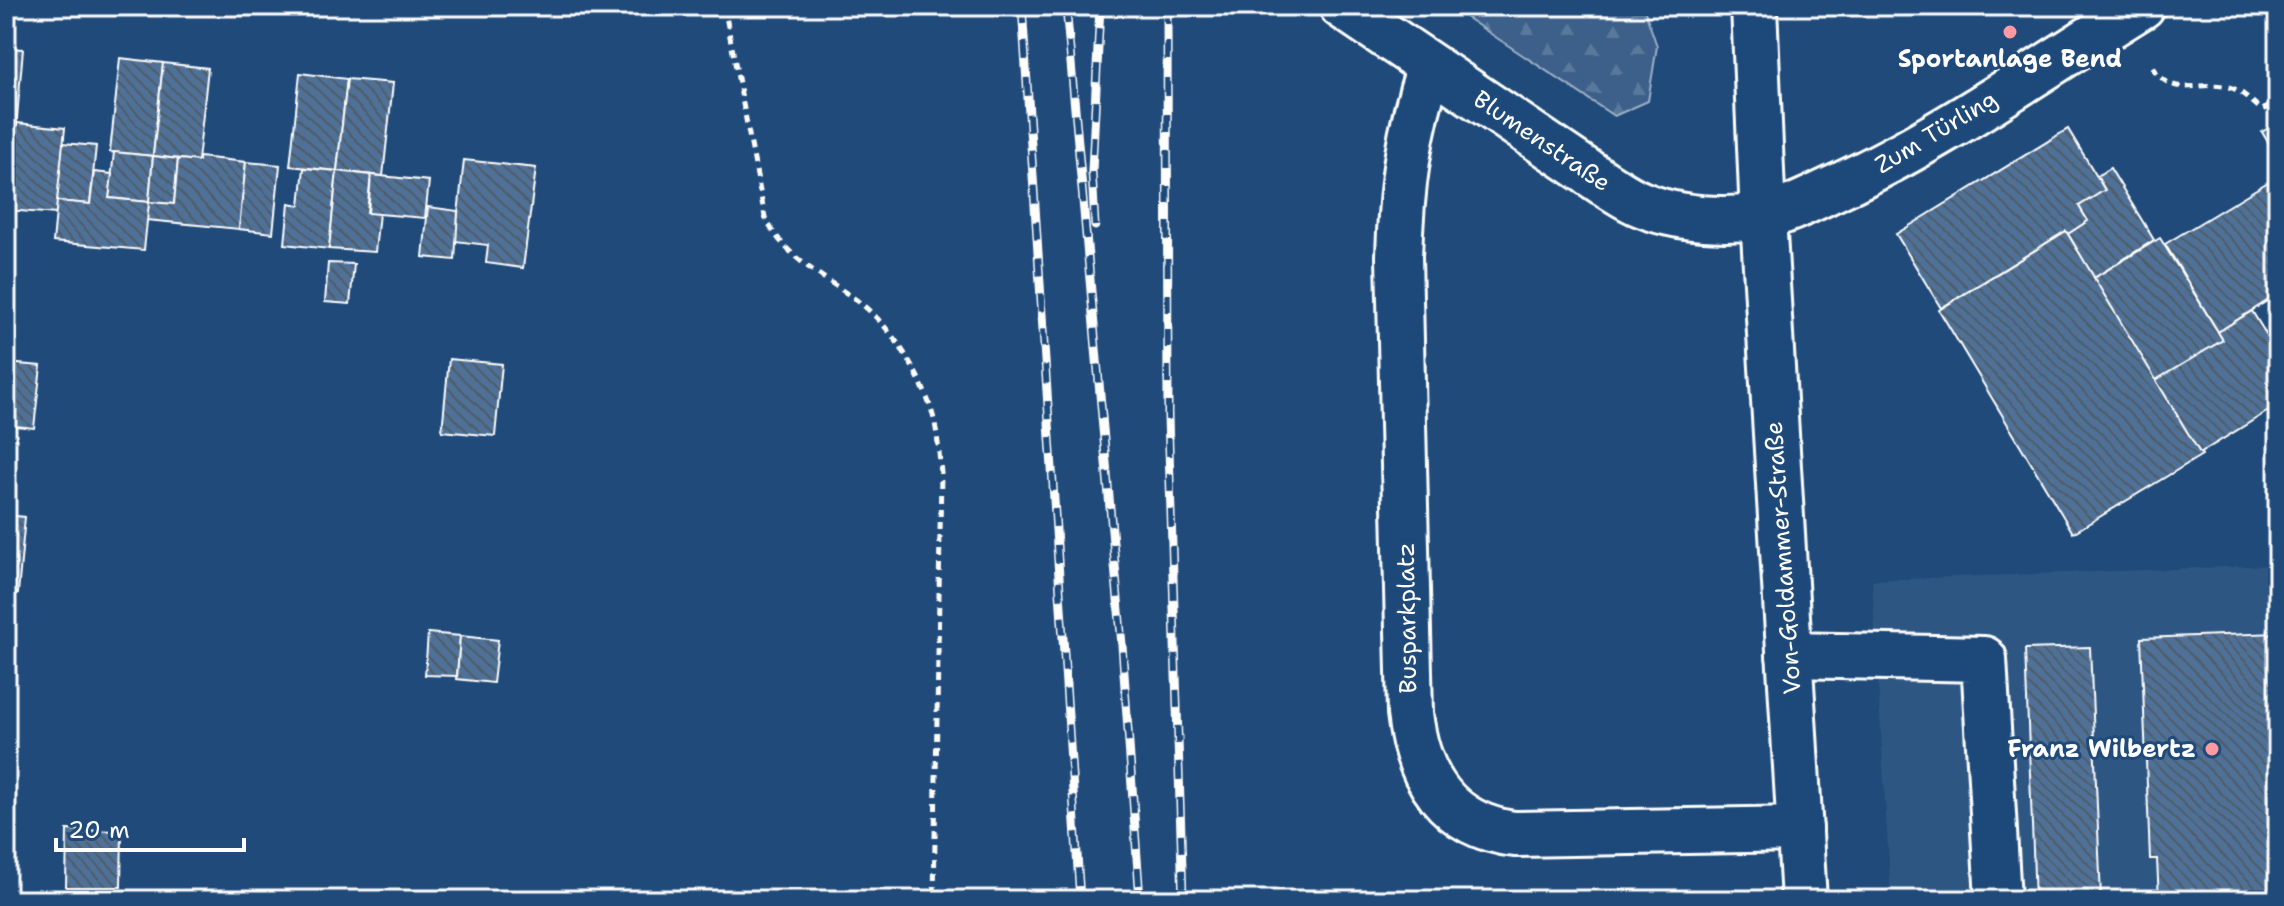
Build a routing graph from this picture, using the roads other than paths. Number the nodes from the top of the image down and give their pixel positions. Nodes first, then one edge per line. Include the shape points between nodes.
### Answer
1 (1342, 6) edge
2 (1754, 6) edge
3 (2130, 13) edge
4 (1430, 66) junction
5 (1763, 217) junction
6 (1789, 655) junction
7 (1800, 829) junction
8 (1804, 900) edge
9 (1998, 900) edge

1 - 4 street, Blumenstraße
2 - 5 street, Von-Goldammer-Straße
3 - 5 street, Zum Türling via 1913,149
4 - 5 street, Blumenstraße via 1639,203 1671,214
4 - 7 street, Busparkplatz via 1406,159 1399,257 1410,713 1422,765 1454,810 1492,831
5 - 6 street, Von-Goldammer-Straße
6 - 7 street, Von-Goldammer-Straße
6 - 9 street via 1984,659
7 - 8 street, Von-Goldammer-Straße

